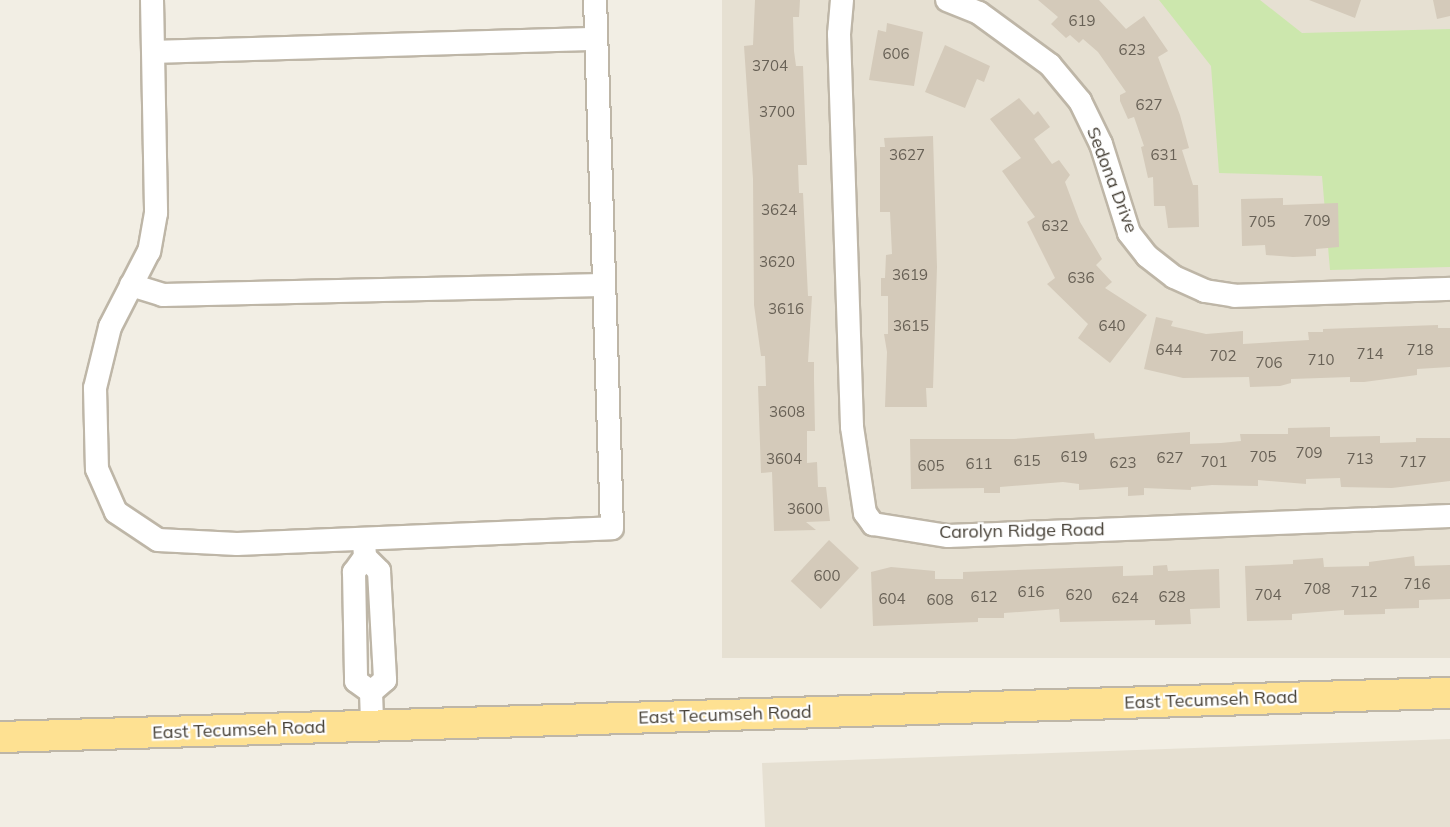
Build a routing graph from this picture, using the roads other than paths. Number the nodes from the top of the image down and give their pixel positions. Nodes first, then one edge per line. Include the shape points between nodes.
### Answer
1 (152, 0) edge
2 (595, 0) edge
3 (842, 0) edge
4 (947, 0) edge
5 (596, 39) junction
6 (154, 52) junction
7 (131, 285) junction
8 (602, 285) junction
9 (1450, 289) edge
10 (1450, 516) edge
11 (364, 549) junction
12 (1450, 693) edge
13 (372, 726) junction
14 (0, 737) edge

1 - 6 street
2 - 5 street
3 - 10 street, Carolyn Ridge Road via 839,34 853,436 866,513 873,524 948,536
4 - 9 street, Sedona Drive via 980,13 1050,65 1080,101 1101,144 1129,233 1147,256 1174,277 1205,291 1235,296
5 - 6 street
5 - 8 street
6 - 7 street via 156,213 149,251
7 - 8 street via 163,295
7 - 11 street via 110,327 95,388 97,469 116,513 158,540
8 - 11 street via 612,528
11 - 13 street via 354,572 356,681 371,692
12 - 13 main road, East Tecumseh Road
13 - 14 main road, East Tecumseh Road

